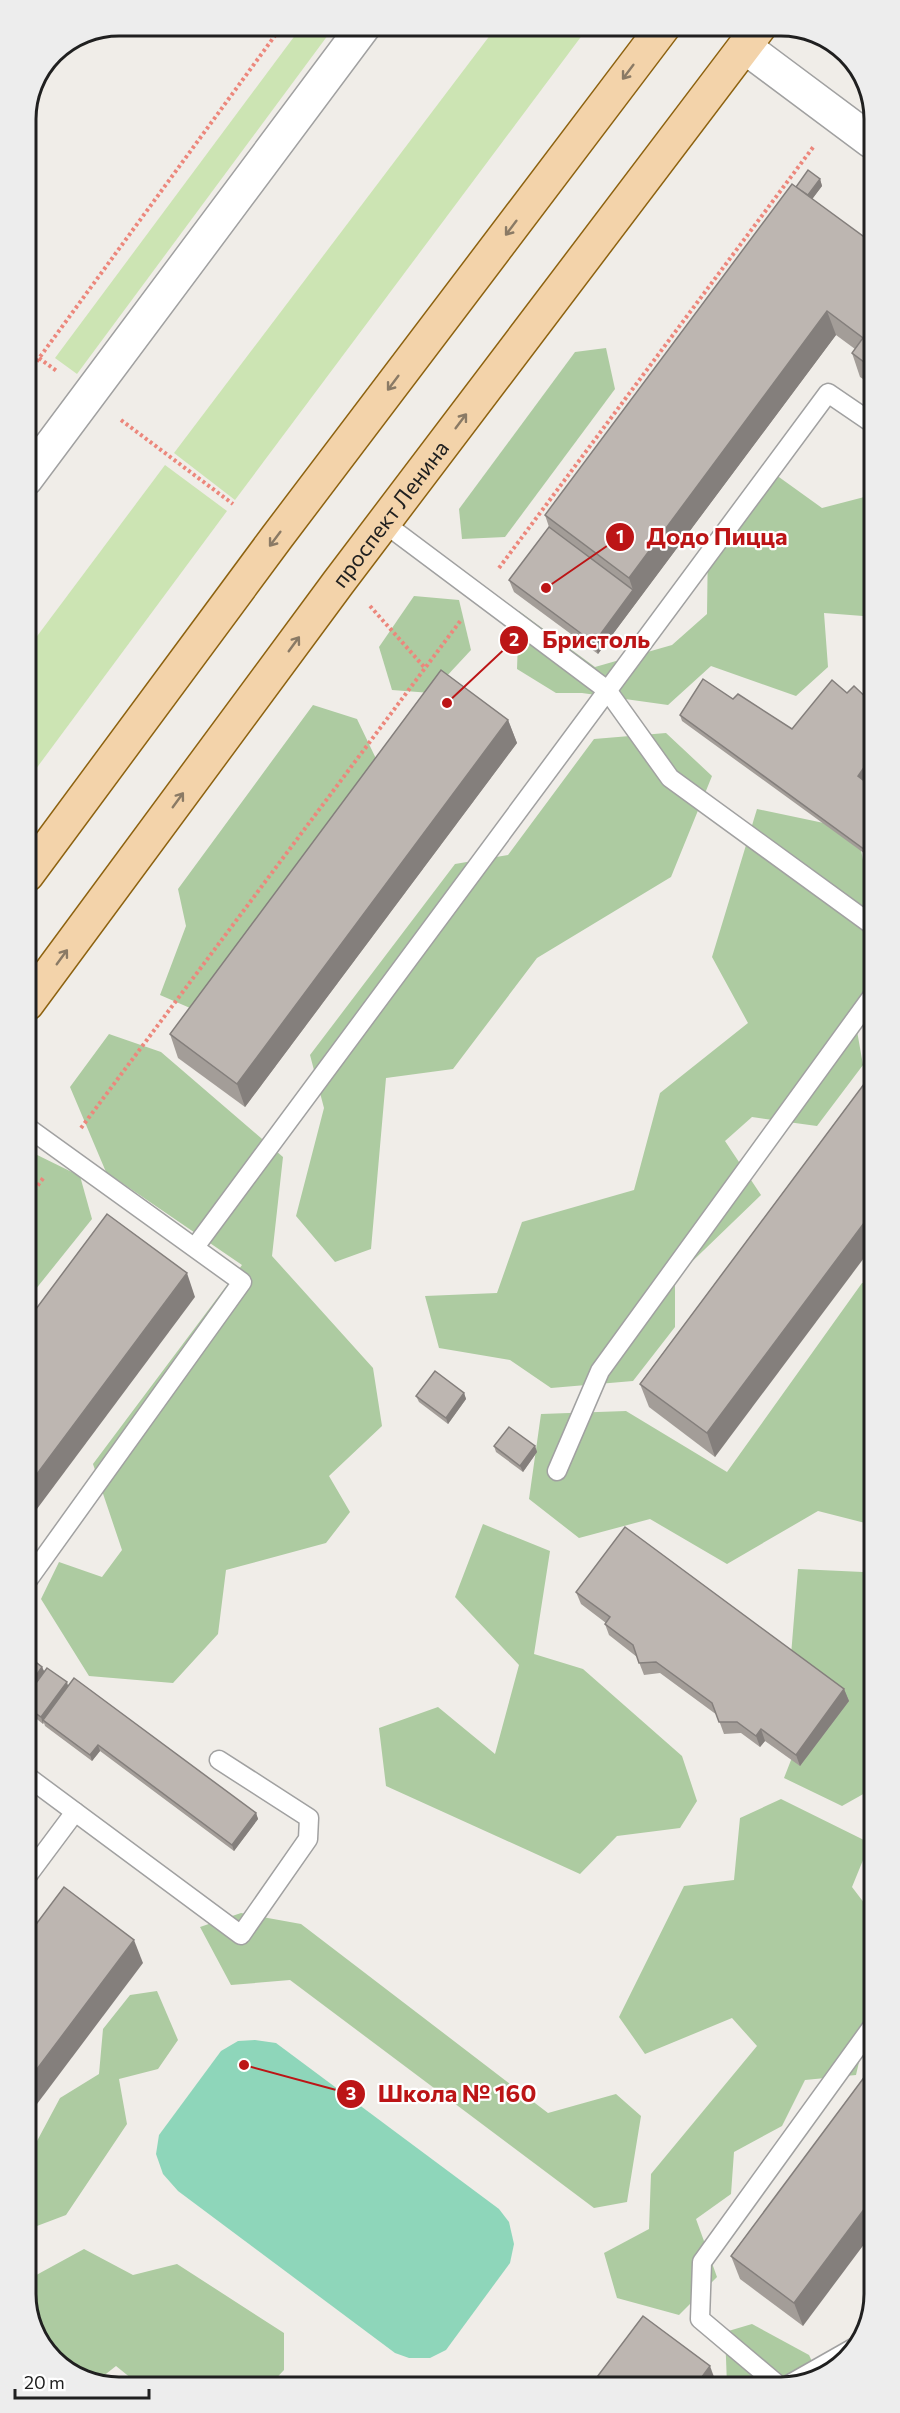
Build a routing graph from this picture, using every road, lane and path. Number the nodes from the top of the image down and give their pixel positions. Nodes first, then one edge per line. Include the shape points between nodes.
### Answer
1 (275, 36) edge
2 (357, 36) edge
3 (656, 36) edge
4 (752, 36) edge
5 (837, 116) junction
6 (864, 136) edge
7 (39, 358) junction
8 (36, 362) edge
9 (89, 396) junction
10 (864, 418) edge
11 (36, 466) edge
12 (233, 504) dead end
13 (384, 523) junction
14 (480, 595) junction
15 (369, 605) dead end
16 (425, 668) junction
17 (607, 690) junction
18 (36, 863) edge
19 (864, 919) edge
20 (36, 992) edge
21 (864, 1006) edge
22 (36, 1133) edge
23 (63, 1152) junction
24 (36, 1188) edge
25 (195, 1247) junction
26 (557, 1471) dead end
27 (36, 1569) edge
28 (219, 1760) dead end
29 (36, 1783) edge
30 (75, 1812) junction
31 (36, 1864) edge
32 (864, 2038) edge
33 (769, 2377) edge

1 - 7 path
2 - 9 street
3 -> 18 main road
4 - 5 street
13 -> 4 main road, проспект Ленина
5 - 6 street
5 - 14 path
7 - 8 path
7 - 9 path
9 - 11 street
9 - 12 path
10 - 17 lane via 828,393
13 - 14 lane
20 -> 13 main road, проспект Ленина
14 - 16 path
14 - 17 lane
15 - 16 path
16 - 23 path
17 - 19 lane via 670,778
17 - 25 lane
21 - 26 lane via 600,1371
22 - 23 lane
23 - 24 path
23 - 25 lane
25 - 27 lane via 242,1282
28 - 30 lane via 309,1818 308,1839 241,1935
29 - 30 lane
30 - 31 lane
32 - 33 lane via 702,2262 700,2319

